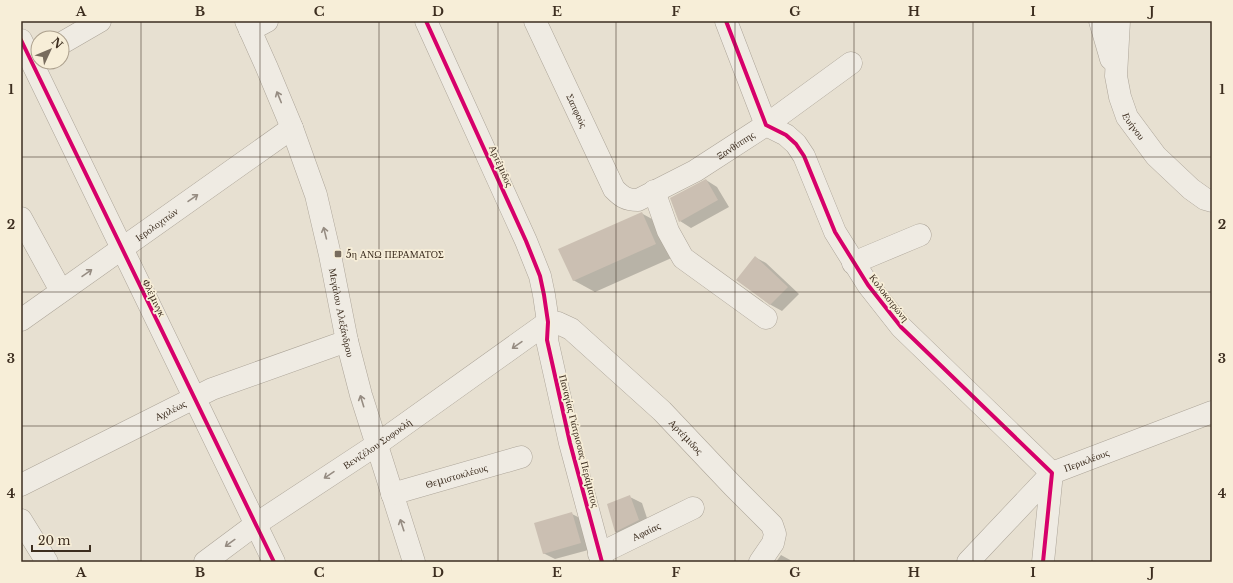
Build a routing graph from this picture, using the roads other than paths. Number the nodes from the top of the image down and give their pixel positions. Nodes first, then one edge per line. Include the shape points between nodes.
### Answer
1 (100, 21) edge
2 (426, 21) edge
3 (535, 21) edge
4 (726, 21) edge
5 (1100, 21) edge
6 (1119, 21) edge
7 (254, 24) edge
8 (70, 38) edge
9 (21, 40) edge
10 (30, 52) edge
11 (851, 63) dead end
12 (40, 70) edge
13 (1116, 76) junction
14 (766, 125) junction
15 (292, 128) junction
16 (654, 191) junction
17 (623, 198) joint
18 (1212, 201) edge
19 (21, 218) edge
20 (920, 234) dead end
21 (122, 249) junction
22 (853, 263) junction
23 (61, 291) junction
24 (766, 318) dead end
25 (21, 320) edge
26 (548, 322) junction
27 (348, 341) junction
28 (195, 398) junction
29 (1212, 412) edge
30 (376, 445) junction
31 (521, 457) dead end
32 (1052, 473) junction
33 (21, 485) edge
34 (392, 494) junction
35 (693, 508) dead end
36 (21, 520) edge
37 (256, 524) junction
38 (600, 558) edge
39 (47, 562) edge
40 (205, 562) edge
41 (274, 562) edge
42 (414, 562) edge
43 (760, 562) edge
44 (968, 562) edge
45 (1043, 562) edge

1 - 8 street
2 - 26 street, Αρτέμιδος via 526,241 540,276
3 - 17 street, Σαπφούς via 614,189
4 - 14 street
5 - 13 street
6 - 13 street, Ευήνου
15 -> 7 street, Μεγάλου Αλεξάνδρου
9 - 10 street, Φλέμινγκ
11 - 14 street, Ξανθίππης
12 - 21 street, Φλέμινγκ
13 - 18 street, Ευήνου via 1127,117 1156,156 1190,189
14 - 16 street, Ξανθίππης via 695,171
14 - 22 street, Κολοκοτρώνη via 786,135 804,156 835,232
21 -> 15 street, Ιερολοχιτών
27 -> 15 street, Μεγάλου Αλεξάνδρου via 316,195
16 - 17 street, Ξανθίππης via 638,200
16 - 24 street via 668,231 683,258
19 - 23 street
20 - 22 street
23 -> 21 street, Ιερολοχιτών
21 - 28 street, Φλέμινγκ
22 - 32 street, Κολοκοτρώνη via 901,327
23 - 25 street, Ιερολοχιτών
26 -> 30 street, Βενιζέλου Σοφοκλή
26 - 38 street, Παναγίας Γιάτρισσας Περάματος via 547,340
26 - 43 street, Αρτέμιδος via 572,329 662,411 772,525 775,534 773,543
27 - 28 street, Αχιλέως via 212,389
30 -> 27 street, Μεγάλου Αλεξάνδρου
28 - 33 street, Αχιλέως
28 - 37 street, Φλέμινγκ
29 - 32 street, Περικλέους
30 - 34 street, Μεγάλου Αλεξάνδρου
30 -> 37 street, Βενιζέλου Σοφοκλή
31 - 34 street, Θεμιστοκλέους
32 - 44 street, Περικλέους
32 - 45 street
42 -> 34 street, Μεγάλου Αλεξάνδρου
35 - 38 street, Αφαίας
36 - 39 street
37 -> 40 street, Βενιζέλου Σοφοκλή
37 - 41 street, Φλέμινγκ

